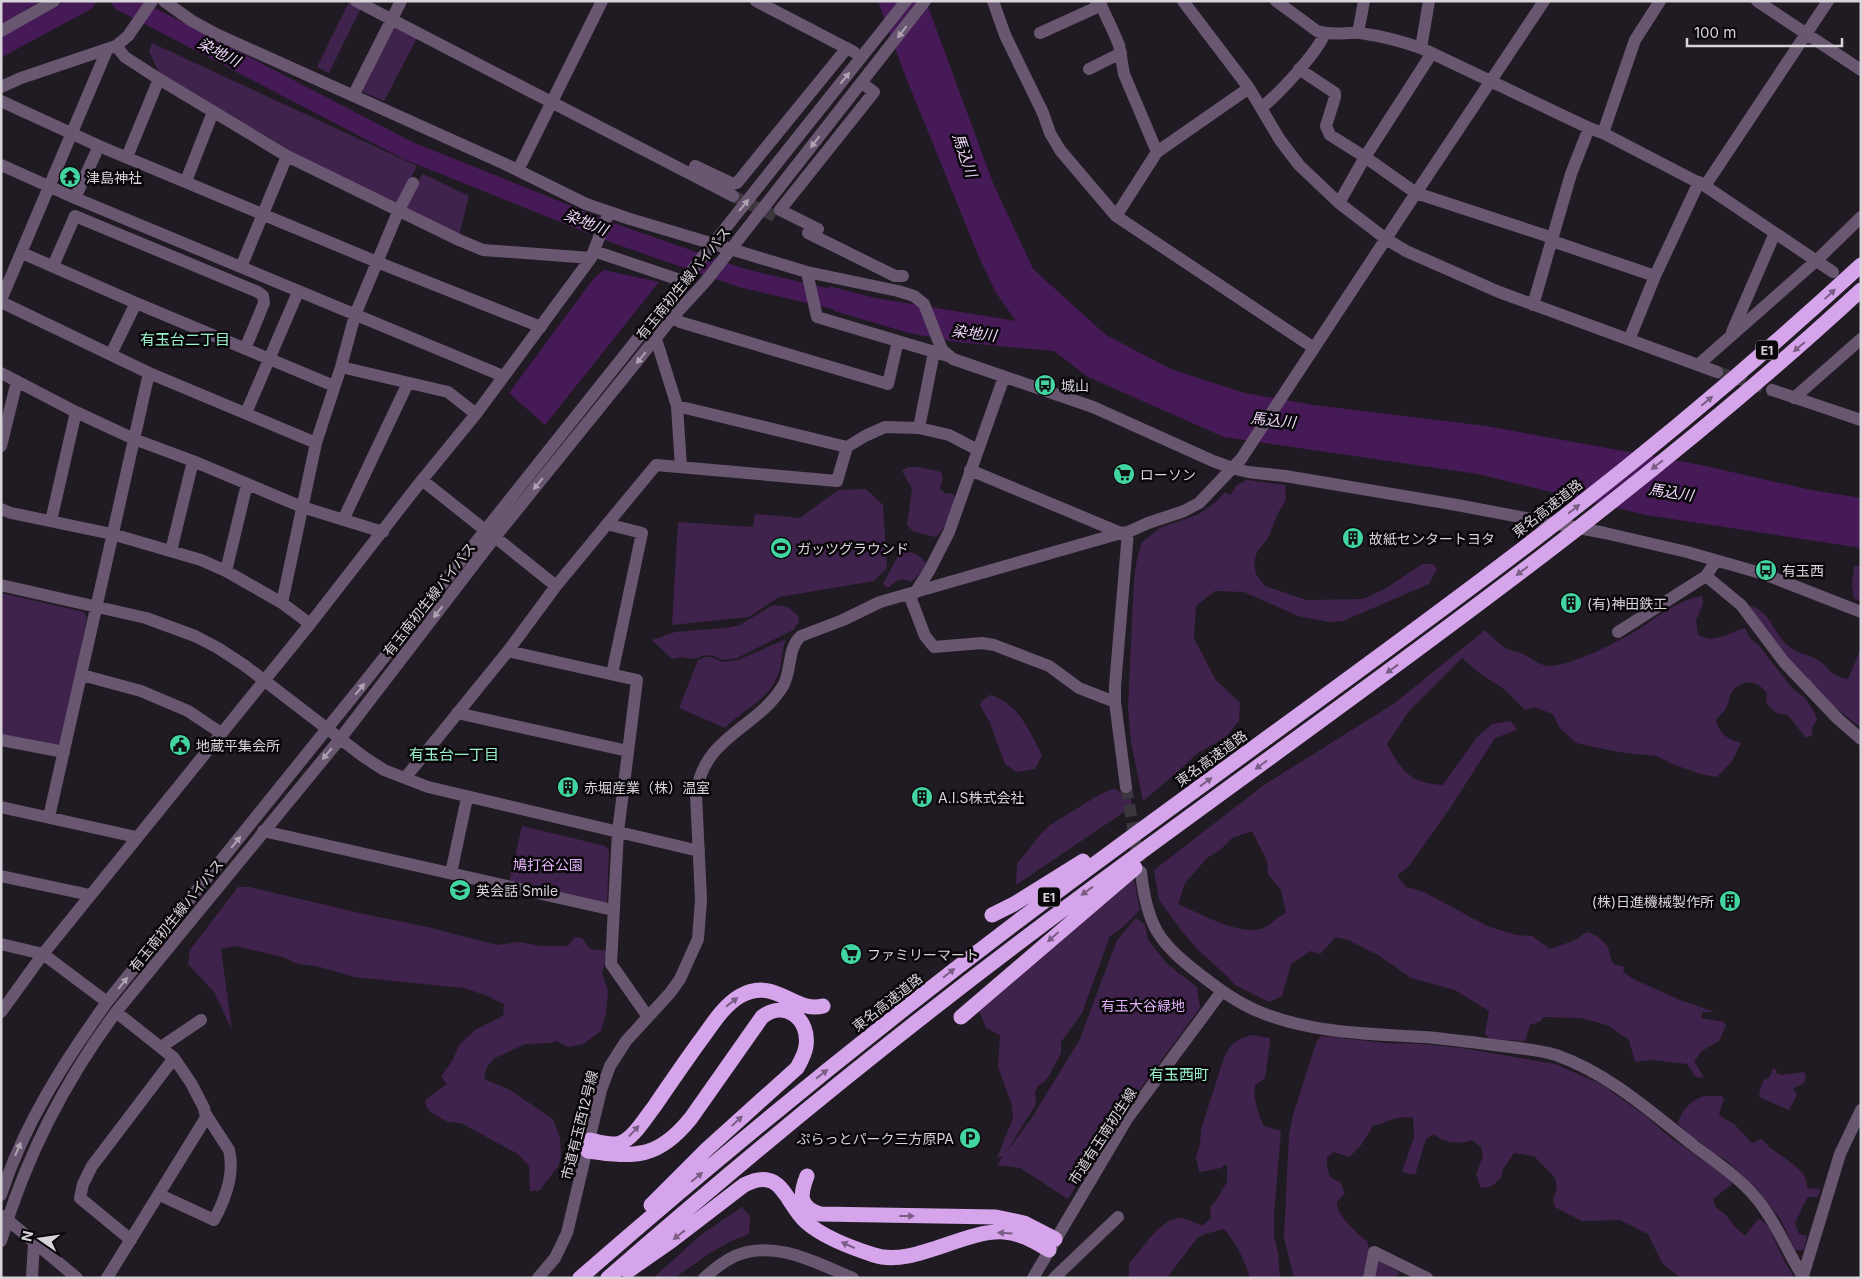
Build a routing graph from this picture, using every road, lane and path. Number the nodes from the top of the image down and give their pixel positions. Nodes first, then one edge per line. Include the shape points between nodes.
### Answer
1 (54, 1) edge
2 (164, 1) edge
3 (356, 1) edge
4 (401, 1) edge
5 (602, 1) edge
6 (756, 1) edge
7 (906, 1) edge
8 (925, 1) edge
9 (993, 1) edge
10 (1183, 1) edge
11 (1276, 1) edge
12 (1364, 1) edge
13 (1429, 1) edge
14 (1544, 1) edge
15 (1660, 1) edge
16 (1757, 1) edge
17 (1828, 1) edge
18 (1099, 2) edge
19 (150, 4) edge
20 (392, 19) junction
21 (1, 31) edge
22 (1040, 33) dead end
23 (1325, 33) junction
24 (1358, 33) junction
25 (1806, 34) junction
26 (111, 48) junction
27 (847, 48) junction
28 (1426, 50) junction
29 (1120, 53) junction
30 (863, 56) junction
31 (1089, 69) dead end
32 (1299, 69) junction
33 (1861, 70) edge
34 (159, 79) junction
35 (1491, 80) junction
36 (862, 83) junction
37 (1, 87) edge
38 (1249, 88) junction
39 (353, 96) junction
40 (1, 101) edge
41 (552, 102) junction
42 (1261, 108) junction
43 (213, 112) junction
44 (1589, 128) junction
45 (72, 134) junction
46 (1603, 134) junction
47 (99, 146) junction
48 (1157, 152) junction
49 (287, 156) junction
50 (127, 157) junction
51 (1364, 157) junction
52 (3, 170) edge
53 (518, 170) junction
54 (687, 170) junction
55 (186, 181) junction
56 (413, 183) dead end
57 (1702, 184) junction
58 (49, 186) junction
59 (1416, 193) junction
60 (733, 196) tunnel mouth
61 (76, 198) junction
62 (1339, 203) junction
63 (398, 212) junction
64 (263, 213) junction
65 (608, 214) junction
66 (775, 216) tunnel mouth
67 (1116, 216) junction
68 (1861, 218) edge
69 (1775, 233) junction
70 (814, 236) junction
71 (1386, 239) junction
72 (1552, 240) junction
73 (711, 246) junction
74 (728, 252) junction
75 (22, 253) junction
76 (592, 254) junction
77 (1817, 260) junction
78 (377, 262) junction
79 (53, 266) junction
80 (1861, 266) edge
81 (241, 267) junction
82 (807, 272) junction
83 (1833, 272) dead end
84 (903, 276) dead end
85 (1655, 276) junction
86 (686, 278) junction
87 (1861, 290) edge
88 (298, 292) junction
89 (1, 301) edge
90 (136, 303) junction
91 (1533, 305) junction
92 (355, 315) junction
93 (672, 318) junction
94 (541, 327) junction
95 (1731, 335) junction
96 (656, 339) junction
97 (1861, 339) edge
98 (1629, 340) junction
99 (898, 341) junction
100 (937, 348) junction
101 (1314, 348) junction
102 (245, 349) junction
103 (111, 354) junction
104 (270, 359) junction
105 (1698, 365) junction
106 (341, 367) junction
107 (1718, 372) tunnel mouth
108 (1, 373) edge
109 (150, 373) junction
110 (503, 376) junction
111 (1004, 377) junction
112 (17, 382) junction
113 (408, 383) junction
114 (334, 386) junction
115 (1772, 390) tunnel mouth
116 (1794, 398) junction
117 (676, 406) junction
118 (76, 412) junction
119 (246, 413) junction
120 (476, 414) junction
121 (1861, 420) edge
122 (919, 428) junction
123 (134, 439) junction
124 (316, 444) junction
125 (1, 446) edge
126 (847, 448) junction
127 (978, 450) junction
128 (193, 461) junction
129 (1237, 463) junction
130 (681, 467) junction
131 (970, 470) junction
132 (422, 480) junction
133 (247, 484) junction
134 (302, 507) junction
135 (1, 509) edge
136 (343, 520) junction
137 (51, 521) junction
138 (607, 524) junction
139 (383, 532) junction
140 (1124, 532) junction
141 (112, 534) junction
142 (490, 534) junction
143 (171, 551) junction
144 (1716, 561) junction
145 (226, 571) junction
146 (1706, 576) junction
147 (1, 585) edge
148 (556, 586) junction
149 (912, 594) junction
150 (282, 602) junction
151 (96, 606) junction
152 (1861, 612) edge
153 (310, 624) junction
154 (1618, 632) dead end
155 (508, 651) junction
156 (612, 674) junction
157 (82, 675) junction
158 (264, 680) junction
159 (1115, 702) junction
160 (457, 713) junction
161 (327, 728) junction
162 (221, 733) junction
163 (340, 739) junction
164 (1861, 739) edge
165 (1, 740) edge
166 (628, 751) junction
167 (64, 752) junction
168 (405, 778) junction
169 (1126, 788) tunnel mouth
170 (1223, 792) junction
171 (1188, 795) junction
172 (467, 798) junction
173 (1, 806) edge
174 (49, 817) junction
175 (264, 831) junction
176 (618, 832) junction
177 (136, 837) junction
178 (699, 851) junction
179 (1141, 872) tunnel mouth
180 (451, 873) junction
181 (1, 876) edge
182 (90, 895) junction
183 (613, 910) junction
184 (992, 915) dead end
185 (1, 944) edge
186 (43, 954) junction
187 (1222, 991) junction
188 (107, 1002) junction
189 (823, 1006) dead end
190 (2, 1011) edge
191 (116, 1012) junction
192 (648, 1017) junction
193 (961, 1017) dead end
194 (201, 1020) dead end
195 (161, 1047) junction
196 (174, 1058) junction
197 (1861, 1110) edge
198 (207, 1116) junction
199 (589, 1145) junction
200 (807, 1176) dead end
201 (1, 1195) edge
202 (160, 1195) junction
203 (5, 1217) edge
204 (1118, 1217) dead end
205 (131, 1240) junction
206 (1, 1241) edge
207 (34, 1242) junction
208 (1052, 1244) junction
209 (1803, 1277) edge
210 (32, 1278) edge
211 (77, 1278) edge
212 (107, 1278) edge
213 (538, 1278) edge
214 (578, 1278) edge
215 (608, 1278) edge
216 (618, 1278) edge
217 (704, 1278) edge
218 (853, 1278) edge
219 (1033, 1278) edge
220 (1054, 1278) edge
221 (1369, 1278) edge
222 (1427, 1278) edge

1 - 21 street
2 - 39 street via 218,35
3 - 20 street
4 - 20 street
5 - 41 street
6 - 27 street
7 - 30 street, 有玉南初生線バイパス
8 -> 36 street, 有玉南初生線バイパス
9 - 67 street via 1005,35 1053,139
10 - 38 street
11 - 23 street via 1317,31
12 - 24 street
13 - 28 street
14 - 35 street, 市道有玉西12号線
15 - 46 street via 1635,40
16 - 25 street
17 - 25 street
18 - 22 street via 1093,9
18 - 29 street via 1109,19
19 - 26 street via 132,30
20 - 39 street
20 - 41 street
23 - 24 street
23 - 32 street
24 - 28 street via 1394,39
25 - 33 street
25 - 57 street
26 - 34 street
26 - 37 street
26 - 45 street
27 - 30 street
27 - 54 street via 737,183 695,166
28 - 35 street
28 - 51 street
29 - 31 street
29 - 48 street via 1124,74
73 -> 30 street, 有玉南初生線バイパス
32 - 42 street
32 - 51 street via 1336,94 1326,126 1330,135
34 - 43 street
34 - 50 street
35 - 44 street
35 - 59 street, 市道有玉西12号線
36 - 70 street via 874,92 780,210 818,229
36 -> 74 street, 有玉南初生線バイパス
38 - 42 street
38 - 48 street
39 - 53 street
40 - 45 street
41 - 53 street
41 - 54 street
42 - 62 street via 1299,164
43 - 49 street
43 - 55 street
44 - 46 street
44 - 72 street via 1570,174
45 - 47 street
45 - 58 street
46 - 57 street
47 - 50 street
47 - 61 street
48 - 67 street
49 - 63 street
49 - 64 street
50 - 55 street
51 - 59 street
51 - 62 street
52 - 58 street
53 - 65 street
54 - 60 street
55 - 64 street
56 - 63 street
57 - 69 street
57 - 85 street
58 - 61 street
58 - 75 street
59 - 71 street, 市道有玉西12号線
59 - 72 street
61 - 81 street
62 - 71 street
63 - 76 street via 483,250
63 - 78 street
64 - 78 street
64 - 81 street
65 - 73 street
65 - 76 street
66 - 70 street
67 - 101 street
68 - 77 street
69 - 77 street
69 - 95 street
70 - 84 street via 895,276
71 - 91 street via 1406,251
71 - 101 street, 市道有玉西12号線
72 - 85 street
72 - 91 street
73 - 74 street
73 - 86 street, 有玉南初生線バイパス
74 - 82 street
74 - 93 street, 有玉南初生線バイパス
75 - 79 street
75 - 89 street
76 - 86 street
76 - 94 street
77 - 83 street
77 - 95 street
78 - 92 street
78 - 94 street
79 - 90 street
79 - 102 street via 75,216 258,292 264,303
171 -> 80 highway, 東名高速道路 / E1 via 1535,539 1670,432
81 - 88 street
82 - 99 street via 817,317
82 - 100 street via 906,293 920,300
85 - 98 street
86 - 142 street, 有玉南初生線バイパス
87 -> 170 highway, E1 via 1695,435 1561,542
88 - 92 street
88 - 104 street
89 - 103 street
90 - 102 street
90 - 103 street
91 - 98 street
92 - 106 street
92 - 110 street
93 - 96 street, 有玉南初生線バイパス
93 - 99 street via 888,384
94 - 110 street
95 - 105 street
96 - 117 street
96 -> 142 street, 有玉南初生線バイパス
97 - 116 street
98 - 105 street
99 - 100 street
100 - 111 street via 948,356
100 - 122 street
101 - 129 street, 市道有玉西12号線
102 - 104 street
103 - 109 street
104 - 114 street
104 - 119 street
105 - 107 street
106 - 113 street
106 - 114 street
108 - 112 street
109 - 119 street
109 - 123 street
110 - 120 street
111 - 127 street
111 - 129 street via 1094,407 1213,462
112 - 118 street
112 - 125 street
113 - 120 street via 448,392
113 - 136 street
114 - 124 street
115 - 116 street
116 - 121 street
117 - 126 street
117 - 130 street
118 - 123 street
118 - 137 street
119 - 124 street
120 - 132 street
122 - 126 street via 885,427
122 - 127 street via 949,435
123 - 128 street
123 - 141 street
124 - 134 street
126 - 130 street via 837,481
127 - 131 street
128 - 133 street
128 - 143 street
129 - 140 street, 市道有玉西12号線 via 1199,502 1184,511
129 - 144 street via 1248,472 1419,498 1605,533
130 - 138 street via 656,465
131 - 140 street
131 - 149 street via 949,532 929,571
132 - 139 street
132 - 142 street
133 - 134 street
133 - 145 street
134 - 136 street
134 - 150 street
135 - 137 street
136 - 139 street
137 - 141 street
138 - 148 street
138 - 156 street via 642,532
139 - 153 street
140 - 149 street, 市道有玉西12号線
140 - 159 street
141 - 143 street
141 - 151 street
142 - 148 street
161 -> 142 street, 有玉南初生線バイパス
142 -> 163 street, 有玉南初生線バイパス
143 - 145 street
144 - 146 street
144 - 152 street via 1764,574
145 - 150 street
146 - 154 street
146 - 164 street via 1741,605 1784,662
147 - 151 street
148 - 155 street
149 - 159 street via 925,636 934,647 994,645 1049,666 1079,688
149 - 178 street, 市道有玉西12号線 via 880,602 796,641 788,673 777,694 711,754 701,771 696,795
150 - 153 street
151 - 157 street
151 - 158 street via 162,622 195,636
153 - 158 street
155 - 156 street
155 - 160 street
156 - 166 street via 637,680
157 - 162 street via 142,691 188,711
157 - 167 street
158 - 161 street
158 - 162 street
159 - 169 street
160 - 166 street
160 - 168 street
161 - 163 street
188 -> 161 street, 有玉南初生線バイパス
162 - 177 street
163 - 168 street via 384,770
163 -> 175 street, 有玉南初生線バイパス
165 - 167 street
166 - 176 street
167 - 174 street
168 - 172 street
170 -> 193 highway
170 -> 215 highway, E1 via 967,982 796,1118
171 - 184 highway
214 -> 171 highway, 東名高速道路 / E1 via 708,1168 973,955
172 - 176 street
172 - 180 street
173 - 174 street
174 - 177 street
175 - 180 street
175 - 191 street, 有玉南初生線バイパス
176 - 178 street
176 - 183 street
177 - 182 street
178 - 192 street, 市道有玉西12号線 via 701,907 698,939 680,978
179 - 187 street via 1148,914 1159,937 1183,962
180 - 183 street
181 - 182 street
182 - 186 street
183 - 192 street via 611,964
185 - 186 street
186 - 188 street
186 - 190 street
187 - 208 street, 市道有玉南初生線 via 1127,1119
187 - 209 street via 1267,1014 1314,1027 1376,1036 1424,1037 1507,1047 1556,1055 1580,1066 1651,1112 1746,1187 1777,1228
201 -> 188 street, 有玉南初生線バイパス via 23,1137 49,1089
199 -> 189 highway via 622,1143 630,1136 724,1009 742,995 762,990 804,1006
191 - 195 street
191 - 203 street, 有玉南初生線バイパス via 73,1075 37,1144
192 - 199 street, 市道有玉西12号線 via 626,1041 610,1066
194 - 195 street
195 - 196 street
196 - 198 street via 192,1083
196 - 205 street via 92,1166 80,1198
197 - 209 street via 1840,1154
198 - 202 street
198 - 202 street via 229,1150 231,1166 229,1184 214,1220
199 - 213 street, 市道有玉西12号線 via 568,1233 555,1258
214 -> 199 highway via 708,1149 797,1068 806,1044 800,1021 794,1014 778,1009 762,1017 691,1118 668,1142 644,1154 630,1156
200 -> 208 highway via 802,1189 804,1202 807,1208 820,1214 996,1216 1024,1223
202 - 205 street
203 - 206 street, 有玉南初生線バイパス
203 - 207 street
204 - 220 street
205 - 212 street
207 - 210 street
207 - 211 street
208 -> 216 highway via 1002,1232 976,1236 904,1257 886,1258 862,1251 822,1232 806,1221 780,1186 770,1181 753,1180
208 - 219 street, 市道有玉南初生線
217 - 218 street via 734,1257 756,1250 783,1251
221 - 222 street via 1374,1252

